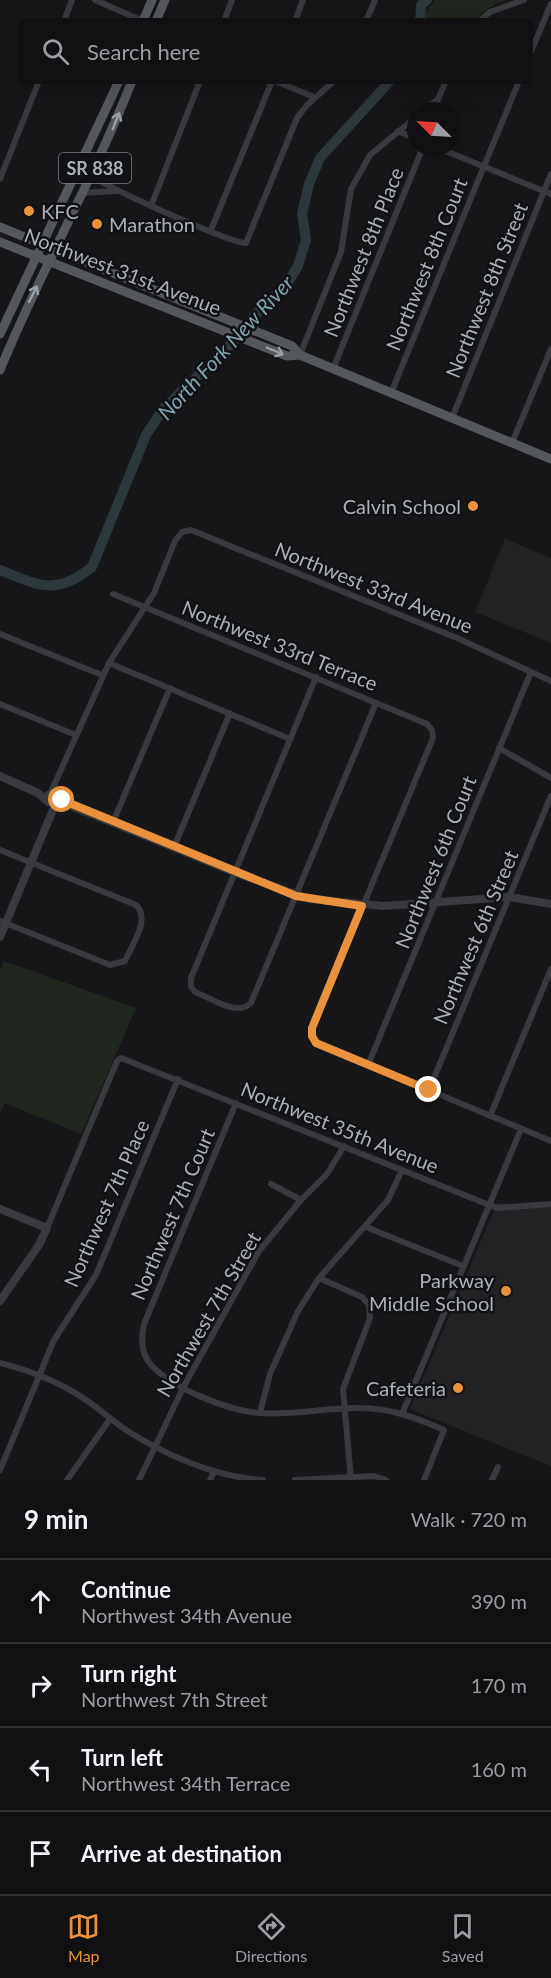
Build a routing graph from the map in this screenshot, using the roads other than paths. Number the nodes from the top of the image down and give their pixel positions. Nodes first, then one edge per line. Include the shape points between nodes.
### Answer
1 (72, 0) edge
2 (95, 0) edge
3 (165, 0) edge
4 (232, 0) edge
5 (303, 0) edge
6 (375, 0) edge
7 (524, 0) edge
8 (150, 4) edge
9 (551, 4) edge
10 (64, 18) edge
11 (136, 18) edge
12 (144, 18) edge
13 (157, 18) edge
14 (225, 18) edge
15 (296, 18) edge
16 (367, 18) edge
17 (483, 18) edge
18 (533, 47) edge
19 (38, 84) edge
20 (117, 84) edge
21 (131, 84) edge
22 (199, 84) edge
23 (272, 84) edge
24 (281, 84) edge
25 (330, 84) edge
26 (445, 84) edge
27 (518, 84) edge
28 (314, 97) junction
29 (438, 99) junction
30 (434, 102) edge
31 (437, 102) edge
32 (407, 124) edge
33 (398, 131) junction
34 (407, 135) edge
35 (419, 156) edge
36 (460, 156) edge
37 (483, 165) junction
38 (551, 174) edge
39 (92, 175) junction
40 (0, 179) edge
41 (119, 191) junction
42 (83, 193) junction
43 (548, 193) edge
44 (151, 206) junction
45 (0, 227) edge
46 (211, 231) junction
47 (0, 242) edge
48 (41, 244) junction
49 (55, 250) junction
50 (35, 257) junction
51 (49, 263) junction
52 (198, 306) junction
53 (178, 311) junction
54 (0, 334) edge
55 (551, 349) edge
56 (300, 355) junction
57 (333, 369) junction
58 (0, 370) edge
59 (391, 393) junction
60 (452, 418) junction
61 (512, 443) junction
62 (551, 459) edge
63 (113, 594) dead end
64 (145, 608) junction
65 (0, 634) edge
66 (109, 663) junction
67 (531, 672) junction
68 (102, 675) junction
69 (316, 677) junction
70 (551, 681) edge
71 (170, 688) junction
72 (376, 703) junction
73 (0, 704) edge
74 (230, 713) junction
75 (76, 735) junction
76 (290, 739) junction
77 (499, 748) junction
78 (0, 776) edge
79 (551, 778) edge
80 (551, 796) edge
81 (53, 799) junction
82 (113, 822) junction
83 (174, 847) junction
84 (0, 850) edge
85 (30, 862) junction
86 (234, 872) junction
87 (296, 896) junction
88 (509, 897) junction
89 (436, 903) junction
90 (551, 904) edge
91 (362, 906) junction
92 (2, 922) edge
93 (0, 937) edge
94 (551, 969) edge
95 (368, 1065) junction
96 (178, 1079) junction
97 (429, 1090) junction
98 (236, 1103) junction
99 (490, 1116) junction
100 (521, 1128) junction
101 (551, 1141) edge
102 (344, 1146) junction
103 (402, 1170) junction
104 (271, 1184) dead end
105 (301, 1200) junction
106 (551, 1204) edge
107 (488, 1205) junction
108 (0, 1209) edge
109 (366, 1227) junction
110 (46, 1228) junction
111 (463, 1266) junction
112 (319, 1278) junction
113 (0, 1300) edge
114 (0, 1363) edge
115 (39, 1375) junction
116 (184, 1386) junction
117 (345, 1409) junction
118 (260, 1413) junction
119 (402, 1414) junction
120 (110, 1419) junction
121 (153, 1446) junction
122 (498, 1467) dead end
123 (0, 1470) edge
124 (214, 1472) junction
125 (351, 1478) edge
126 (67, 1480) edge
127 (139, 1480) edge
128 (210, 1480) edge
129 (263, 1480) edge
130 (295, 1480) edge
131 (386, 1480) edge
132 (424, 1480) edge
133 (492, 1480) edge

1 - 10 street
2 - 11 street
3 - 13 main road
4 - 14 street
5 - 15 street
6 - 16 street
7 - 17 street
8 - 12 main road
9 - 18 street
19 - 40 street
20 - 48 main road, SR 838
39 -> 21 main road, SR 838
22 - 44 street
23 - 46 street
24 - 28 street
25 - 28 street
26 - 29 street
27 - 37 street, Northwest 8th Court
28 - 46 street via 297,118 246,243
29 - 30 street
29 - 31 street
32 - 33 street
33 - 34 street
33 - 56 street via 370,154 351,189 341,252
35 - 57 street, Northwest 8th Place
36 - 37 street
37 - 43 street
37 - 59 street, Northwest 8th Court
38 - 43 street, Northwest 8th Street
39 - 41 street
39 - 42 main road, SR 838
41 - 42 street
41 - 44 street
42 - 49 main road, SR 838
43 - 60 street, Northwest 8th Street
44 - 46 street
45 - 48 main road, Northwest 31st Avenue
47 - 50 main road, Northwest 31st Avenue
48 - 49 main road, Northwest 31st Avenue
48 - 50 main road, SR 838
49 - 51 main road, SR 838
49 - 52 main road, Northwest 31st Avenue
50 - 51 main road, Northwest 31st Avenue
50 - 54 main road, SR 838
51 - 53 main road, Northwest 31st Avenue
58 -> 51 main road, SR 838
52 - 53 main road
52 - 56 main road, Northwest 31st Avenue via 292,346
53 -> 56 main road, Northwest 31st Avenue via 288,356
55 - 61 street
56 - 57 main road, Northwest 31st Avenue
57 - 59 main road, Northwest 31st Avenue
59 - 60 main road, Northwest 31st Avenue
60 - 61 main road, Northwest 31st Avenue
61 - 62 main road, Northwest 31st Avenue
63 - 64 street, Northwest 33rd Terrace
64 - 66 street
64 - 67 street, Northwest 33rd Avenue via 175,541 182,532 191,530
64 - 69 street, Northwest 33rd Terrace
65 - 68 street
66 - 68 street
66 - 71 street
67 - 70 street, Northwest 33rd Avenue
67 - 77 street, Northwest 6th Court
68 - 75 street
69 - 72 street, Northwest 33rd Terrace
69 - 76 street
71 - 74 street
71 - 82 street
72 - 87 street
72 - 91 street, Northwest 33rd Terrace via 427,724 433,738
73 - 75 street
74 - 76 street
74 - 83 street
75 - 81 street
76 - 86 street
77 - 79 street
77 - 89 street, Northwest 6th Court
78 - 81 street
80 - 88 street, Northwest 6th Street
81 - 82 street
81 - 85 street
82 - 83 street
83 - 86 street
84 - 85 street
85 - 92 street
85 - 92 street via 136,905 142,911 143,920 125,962 110,965
86 - 87 street
86 - 87 street via 191,978 191,987 237,1009 251,1003
87 - 91 street
88 - 89 street
88 - 90 street
88 - 97 street, Northwest 6th Street
89 - 91 street
89 - 95 street, Northwest 6th Court
91 - 95 street via 312,1036 316,1043
92 - 93 street
94 - 99 street
95 - 97 street
96 - 98 street, Northwest 35th Avenue
96 - 110 street, Northwest 35th Avenue via 121,1058 117,1061
96 - 115 street, Northwest 7th Place via 96,1275 54,1340
97 - 99 street
98 - 102 street, Northwest 35th Avenue
98 - 116 street, Northwest 7th Court via 141,1339 152,1366
99 - 100 street
100 - 101 street
100 - 107 street
102 - 103 street, Northwest 35th Avenue
102 - 105 street, Northwest 7th Street via 327,1174
103 - 107 street, Northwest 35th Avenue
103 - 109 street via 387,1200
104 - 105 street
105 - 116 street, Northwest 7th Street via 259,1251
106 - 107 street, Northwest 35th Avenue via 509,1209
107 - 111 street
108 - 110 street
109 - 111 street
109 - 112 street
110 - 113 street via 39,1245
111 - 119 street
112 - 117 street via 362,1297 369,1305 370,1318 342,1389
112 - 118 street via 282,1342
114 - 115 street
115 - 120 street via 89,1402
115 - 123 street, Northwest 7th Place
116 - 118 street via 226,1406
116 - 121 street, Northwest 7th Street
117 - 118 street
117 - 119 street
117 - 125 street
119 - 132 street via 444,1430
120 - 121 street
120 - 126 street
121 - 124 street
121 - 127 street, Northwest 7th Street
122 - 133 street
124 - 128 street
124 - 129 street
125 - 130 street
125 - 131 street via 374,1476

